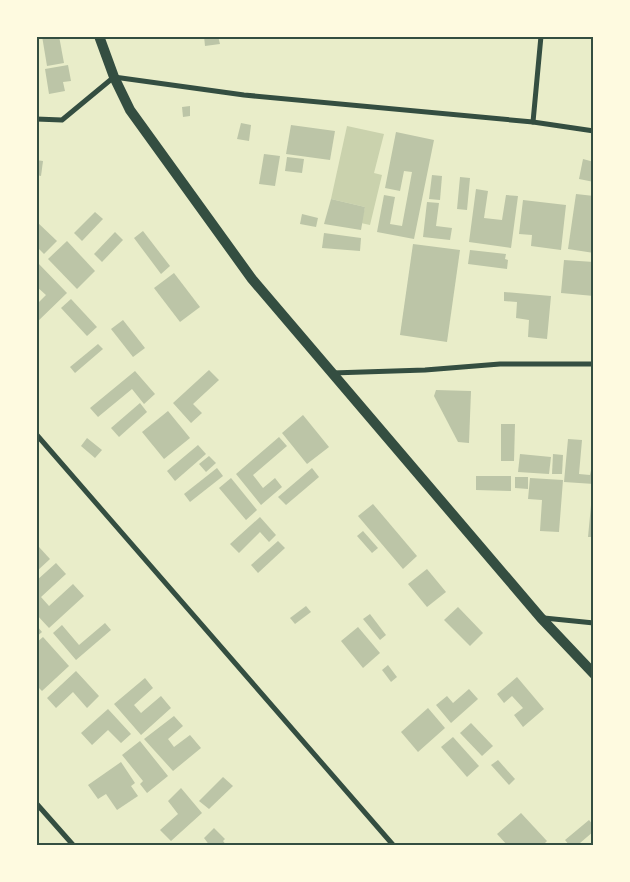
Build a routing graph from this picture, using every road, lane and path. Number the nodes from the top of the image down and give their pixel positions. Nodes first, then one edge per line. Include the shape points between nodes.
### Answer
1 (98, 36) edge
2 (541, 36) edge
3 (114, 77) junction
4 (36, 119) edge
5 (534, 122) junction
6 (594, 131) edge
7 (594, 364) edge
8 (332, 373) junction
9 (36, 434) edge
10 (541, 618) junction
11 (594, 623) edge
12 (594, 674) edge
13 (36, 803) edge
14 (74, 846) edge
15 (394, 846) edge

1 - 3 main road
2 - 5 street
3 - 4 street via 62,120
3 - 5 street via 244,95
3 - 8 main road via 130,110 252,279
5 - 6 street
7 - 8 street via 500,364
8 - 10 main road
9 - 15 street
10 - 11 street
10 - 12 main road
13 - 14 street

